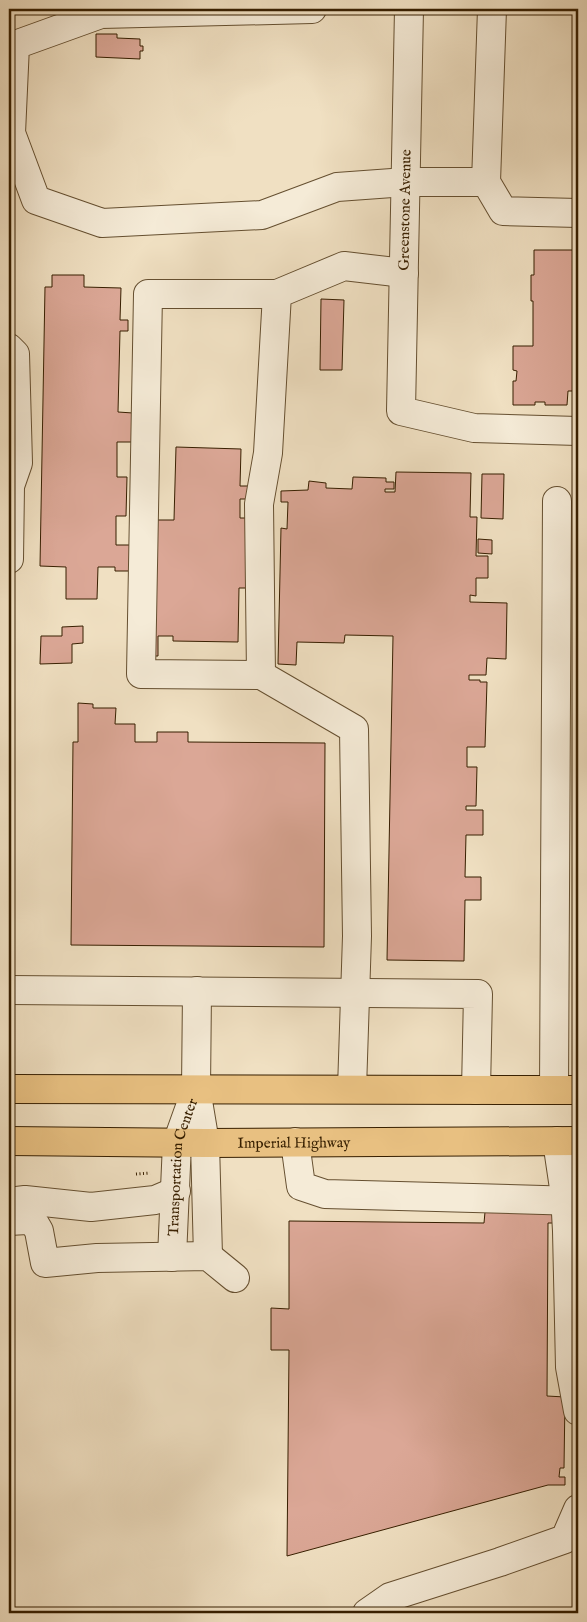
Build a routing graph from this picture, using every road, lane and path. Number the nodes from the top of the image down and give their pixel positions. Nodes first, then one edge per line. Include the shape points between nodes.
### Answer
1 (312, 9) edge
2 (409, 9) edge
3 (492, 9) edge
4 (406, 182) junction
5 (486, 182) junction
6 (578, 214) edge
7 (404, 272) junction
8 (277, 294) junction
9 (9, 348) edge
10 (578, 431) edge
11 (9, 485) edge
12 (557, 500) dead end
13 (9, 559) edge
14 (261, 675) junction
15 (9, 990) edge
16 (197, 991) junction
17 (355, 992) junction
18 (9, 1089) edge
19 (196, 1089) junction
20 (352, 1089) junction
21 (476, 1090) junction
22 (566, 1090) edge
23 (9, 1141) edge
24 (568, 1141) edge
25 (177, 1142) junction
26 (295, 1142) junction
27 (205, 1143) junction
28 (176, 1191) junction
29 (572, 1201) edge
30 (9, 1202) edge
31 (9, 1222) edge
32 (208, 1256) junction
33 (172, 1257) junction
34 (235, 1278) dead end
35 (578, 1411) edge
36 (578, 1509) edge
37 (367, 1613) edge

1 - 4 street via 100,14 15,46 11,133 36,200 102,223 262,215 336,187
2 - 4 street, Greenstone Avenue
3 - 5 street
4 - 5 street
4 - 7 street, Greenstone Avenue
5 - 6 street via 503,211
7 - 8 street via 344,266
7 - 10 street, Greenstone Avenue via 401,411 474,428
8 - 14 street via 268,453 259,504
8 - 14 street via 148,294 141,674
9 - 11 street via 15,354 18,463
11 - 13 street
12 - 22 street
14 - 17 street via 354,728
15 - 16 street
16 - 17 street
16 - 19 street
17 - 20 street
17 - 21 street via 478,994
18 - 19 main road
19 - 20 main road
19 - 25 street, Transportation Center
19 - 27 street, Transportation Center
20 - 21 main road
21 - 22 main road
23 - 25 main road, Imperial Highway
24 - 26 main road, Imperial Highway
24 - 29 street
25 - 27 main road, Imperial Highway
25 - 28 street, Transportation Center
26 - 27 main road, Imperial Highway
26 - 29 street via 300,1186 325,1194
27 - 32 street, Transportation Center
28 - 30 street via 155,1200 91,1208 26,1200
28 - 33 street, Transportation Center
29 - 35 street via 570,1367
31 - 33 street via 27,1220 36,1224 44,1263 97,1258
32 - 33 street, Transportation Center
32 - 34 street
36 - 37 street via 565,1540 390,1597

